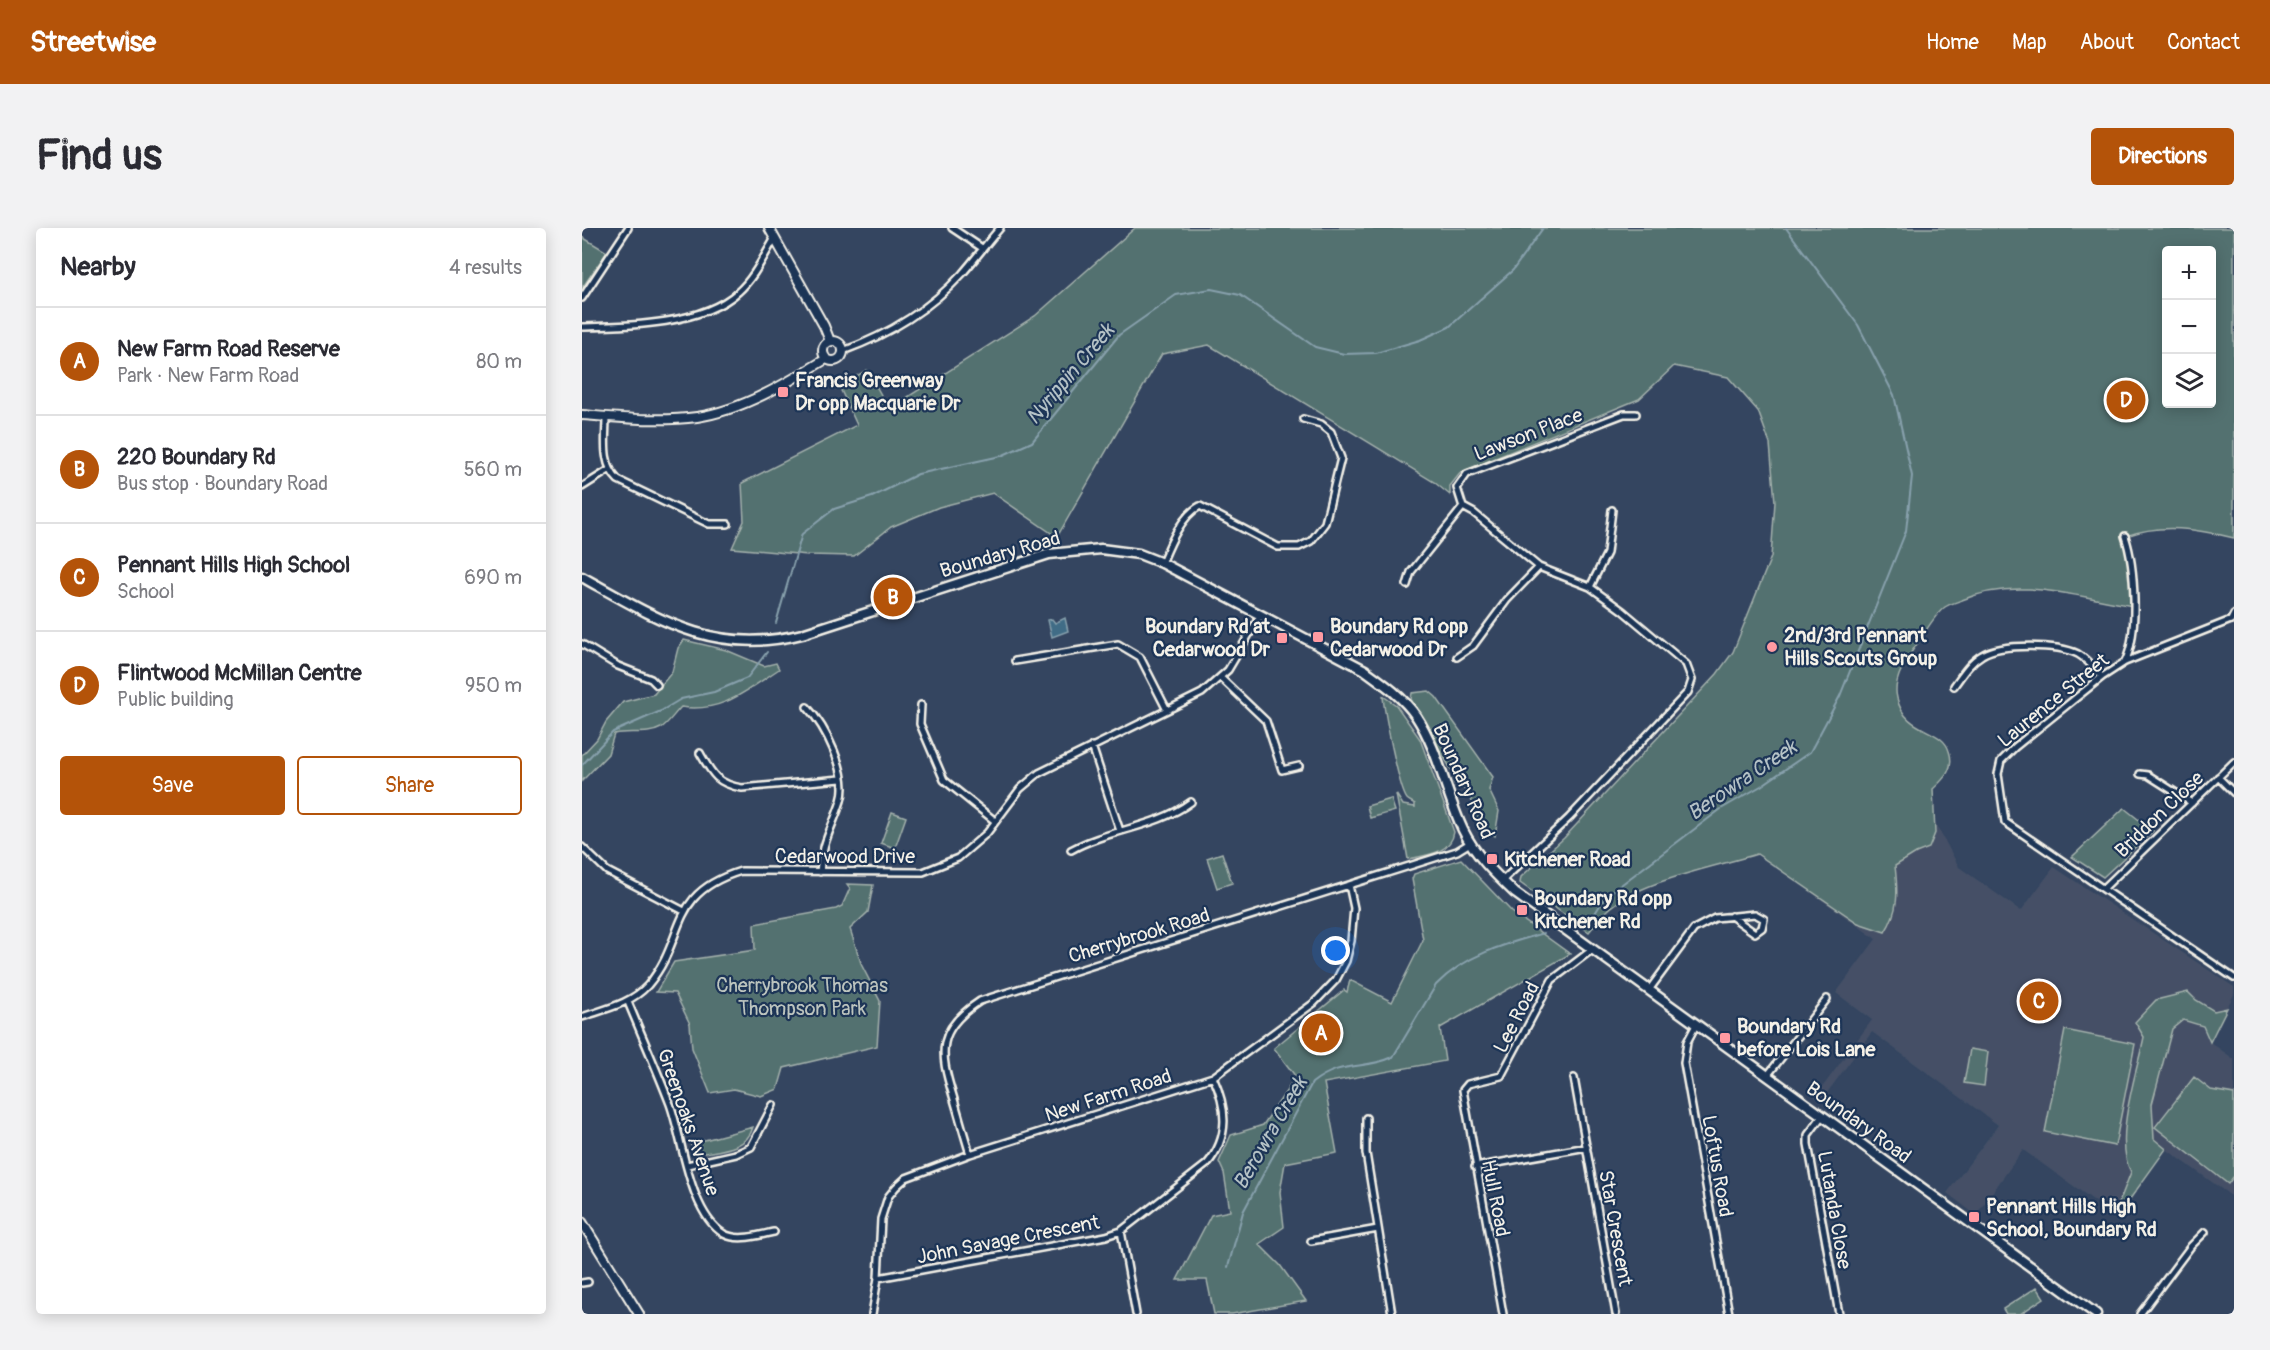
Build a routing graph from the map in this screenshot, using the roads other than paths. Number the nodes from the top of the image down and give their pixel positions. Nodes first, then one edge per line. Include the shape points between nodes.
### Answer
1 (628, 228) edge
2 (770, 228) edge
3 (952, 228) edge
4 (1000, 228) edge
5 (775, 238) junction
6 (982, 249) junction
7 (582, 298) edge
8 (582, 327) edge
9 (830, 341) junction
10 (843, 351) junction
11 (826, 359) junction
12 (1636, 414) dead end
13 (582, 416) edge
14 (606, 417) junction
15 (1303, 419) dead end
16 (609, 470) junction
17 (582, 488) edge
18 (1463, 507) junction
19 (1612, 510) dead end
20 (728, 524) dead end
21 (2125, 536) dead end
22 (1162, 563) junction
23 (1539, 567) junction
24 (582, 577) edge
25 (1407, 585) dead end
26 (1590, 587) junction
27 (2234, 614) edge
28 (1260, 616) junction
29 (582, 644) edge
30 (1457, 657) dead end
31 (1015, 661) dead end
32 (2125, 662) junction
33 (2102, 677) junction
34 (1221, 678) junction
35 (657, 685) dead end
36 (1954, 686) dead end
37 (921, 705) dead end
38 (807, 707) dead end
39 (1167, 710) junction
40 (1092, 746) junction
41 (700, 753) dead end
42 (2234, 762) edge
43 (1299, 766) dead end
44 (2140, 774) dead end
45 (2218, 777) junction
46 (841, 779) junction
47 (2234, 793) edge
48 (1191, 802) dead end
49 (2192, 804) junction
50 (995, 821) junction
51 (1120, 831) junction
52 (1470, 843) junction
53 (582, 847) edge
54 (1071, 850) dead end
55 (820, 872) junction
56 (1502, 880) junction
57 (1349, 885) junction
58 (2104, 888) junction
59 (684, 911) junction
60 (1731, 916) junction
61 (1593, 950) junction
62 (2234, 976) edge
63 (1649, 990) junction
64 (1827, 999) dead end
65 (628, 1002) junction
66 (582, 1017) edge
67 (1696, 1025) junction
68 (1767, 1076) junction
69 (1213, 1077) junction
70 (1574, 1078) dead end
71 (1464, 1088) joint
72 (773, 1105) dead end
73 (1822, 1116) junction
74 (1366, 1118) dead end
75 (1587, 1147) junction
76 (970, 1154) junction
77 (687, 1165) junction
78 (1475, 1167) junction
79 (582, 1222) edge
80 (1378, 1229) junction
81 (1121, 1231) junction
82 (774, 1232) dead end
83 (2205, 1232) dead end
84 (1311, 1241) dead end
85 (878, 1278) junction
86 (639, 1314) edge
87 (872, 1314) edge
88 (1136, 1314) edge
89 (1392, 1314) edge
90 (1503, 1314) edge
91 (1616, 1314) edge
92 (1729, 1314) edge
93 (1839, 1314) edge
94 (2096, 1314) edge
95 (2140, 1314) edge

1 - 7 street
2 - 5 main road
3 - 6 street
4 - 6 street
5 - 8 street via 746,283 722,303 665,321
5 - 9 main road
6 - 10 street via 930,305
9 - 10 main road via 839,343
9 - 11 main road via 823,347
10 - 11 main road via 837,360
11 - 14 main road via 754,399 713,413 679,419
12 - 18 street, Lawson Place via 1613,417 1467,474 1457,488
13 - 14 main road
14 - 16 street
15 - 22 street via 1321,424 1331,432 1340,451 1341,462 1319,533 1299,547 1278,547 1200,506 1173,539
16 - 17 street
16 - 20 street via 629,487 709,524
18 - 23 street
18 - 25 street via 1412,572
19 - 26 street via 1607,554
21 - 32 street via 2132,555 2133,606 2130,652
22 - 24 main road, Boundary Road via 1139,554 1101,549 1049,554 802,634 763,642 722,640 689,632
22 - 28 main road, Boundary Road
23 - 26 street
23 - 30 street via 1507,600 1473,646
26 - 56 street via 1686,664 1692,676 1691,687 1569,818
27 - 32 street, Laurence Street via 2231,620
28 - 34 street, Cedarwood Drive
28 - 52 main road, Boundary Road via 1365,670 1400,697 1426,733
29 - 35 street
31 - 39 street via 1118,644 1140,657
32 - 33 street, Laurence Street
33 - 36 street via 2081,656 2062,648 2000,648 1982,654
33 - 58 street, Laurence Street via 2015,747 2001,761 1998,774 2005,822
34 - 39 street, Cedarwood Drive via 1202,693
34 - 43 street via 1266,721 1282,770
37 - 50 street via 920,724 944,780
38 - 46 street via 822,722
39 - 40 street, Cedarwood Drive
40 - 50 street, Cedarwood Drive via 1039,773 1020,789
40 - 51 street
41 - 46 street via 714,777 726,785 742,788
42 - 45 street, Briddon Close
44 - 49 street via 2148,775
45 - 47 street
45 - 49 street, Briddon Close
46 - 55 street via 842,798 821,849
48 - 51 street via 1174,814
49 - 58 street, Briddon Close
50 - 55 street, Cedarwood Drive via 958,858 923,872
51 - 54 street
52 - 56 main road, Boundary Road
52 - 57 street, Cherrybrook Road
53 - 59 street via 608,871
55 - 59 street, Cedarwood Drive via 741,872 718,879 698,892
56 - 61 main road, Boundary Road
57 - 69 street, New Farm Road via 1354,908 1351,941 1336,980 1314,1003
57 - 76 street, Cherrybrook Road via 980,1001 962,1013 948,1032 943,1059
58 - 62 street, Laurence Street
59 - 65 street, Cedarwood Drive via 648,985
60 - 60 street via 1755,914 1764,919 1762,928 1755,933
60 - 63 street via 1715,918 1694,929
61 - 63 main road, Boundary Road
61 - 71 street, Lee Road via 1552,980 1501,1076
63 - 67 main road, Boundary Road
64 - 68 street
65 - 66 street, Cedarwood Drive
65 - 77 street, Greenoaks Avenue via 671,1107
67 - 68 main road, Boundary Road
67 - 92 street, Loftus Road via 1687,1042 1684,1063
68 - 73 main road, Boundary Road
69 - 76 street, New Farm Road
69 - 81 street, John Savage Crescent via 1221,1095 1225,1125 1216,1154
70 - 75 street, Star Crescent
71 - 78 street, Hull Road
72 - 77 street via 751,1147
73 - 93 street, Lutanda Close via 1808,1135 1808,1144
73 - 94 main road, Boundary Road
74 - 80 street via 1366,1153
75 - 78 street
75 - 91 street, Star Crescent
76 - 85 street, New Farm Road via 906,1178 888,1197 881,1219
77 - 82 street, Greenoaks Avenue via 698,1202 723,1233 736,1238
78 - 90 street, Hull Road
79 - 86 main road
80 - 84 street
80 - 89 street
81 - 85 street, John Savage Crescent
81 - 88 street
83 - 95 street
85 - 87 street, New Farm Road

